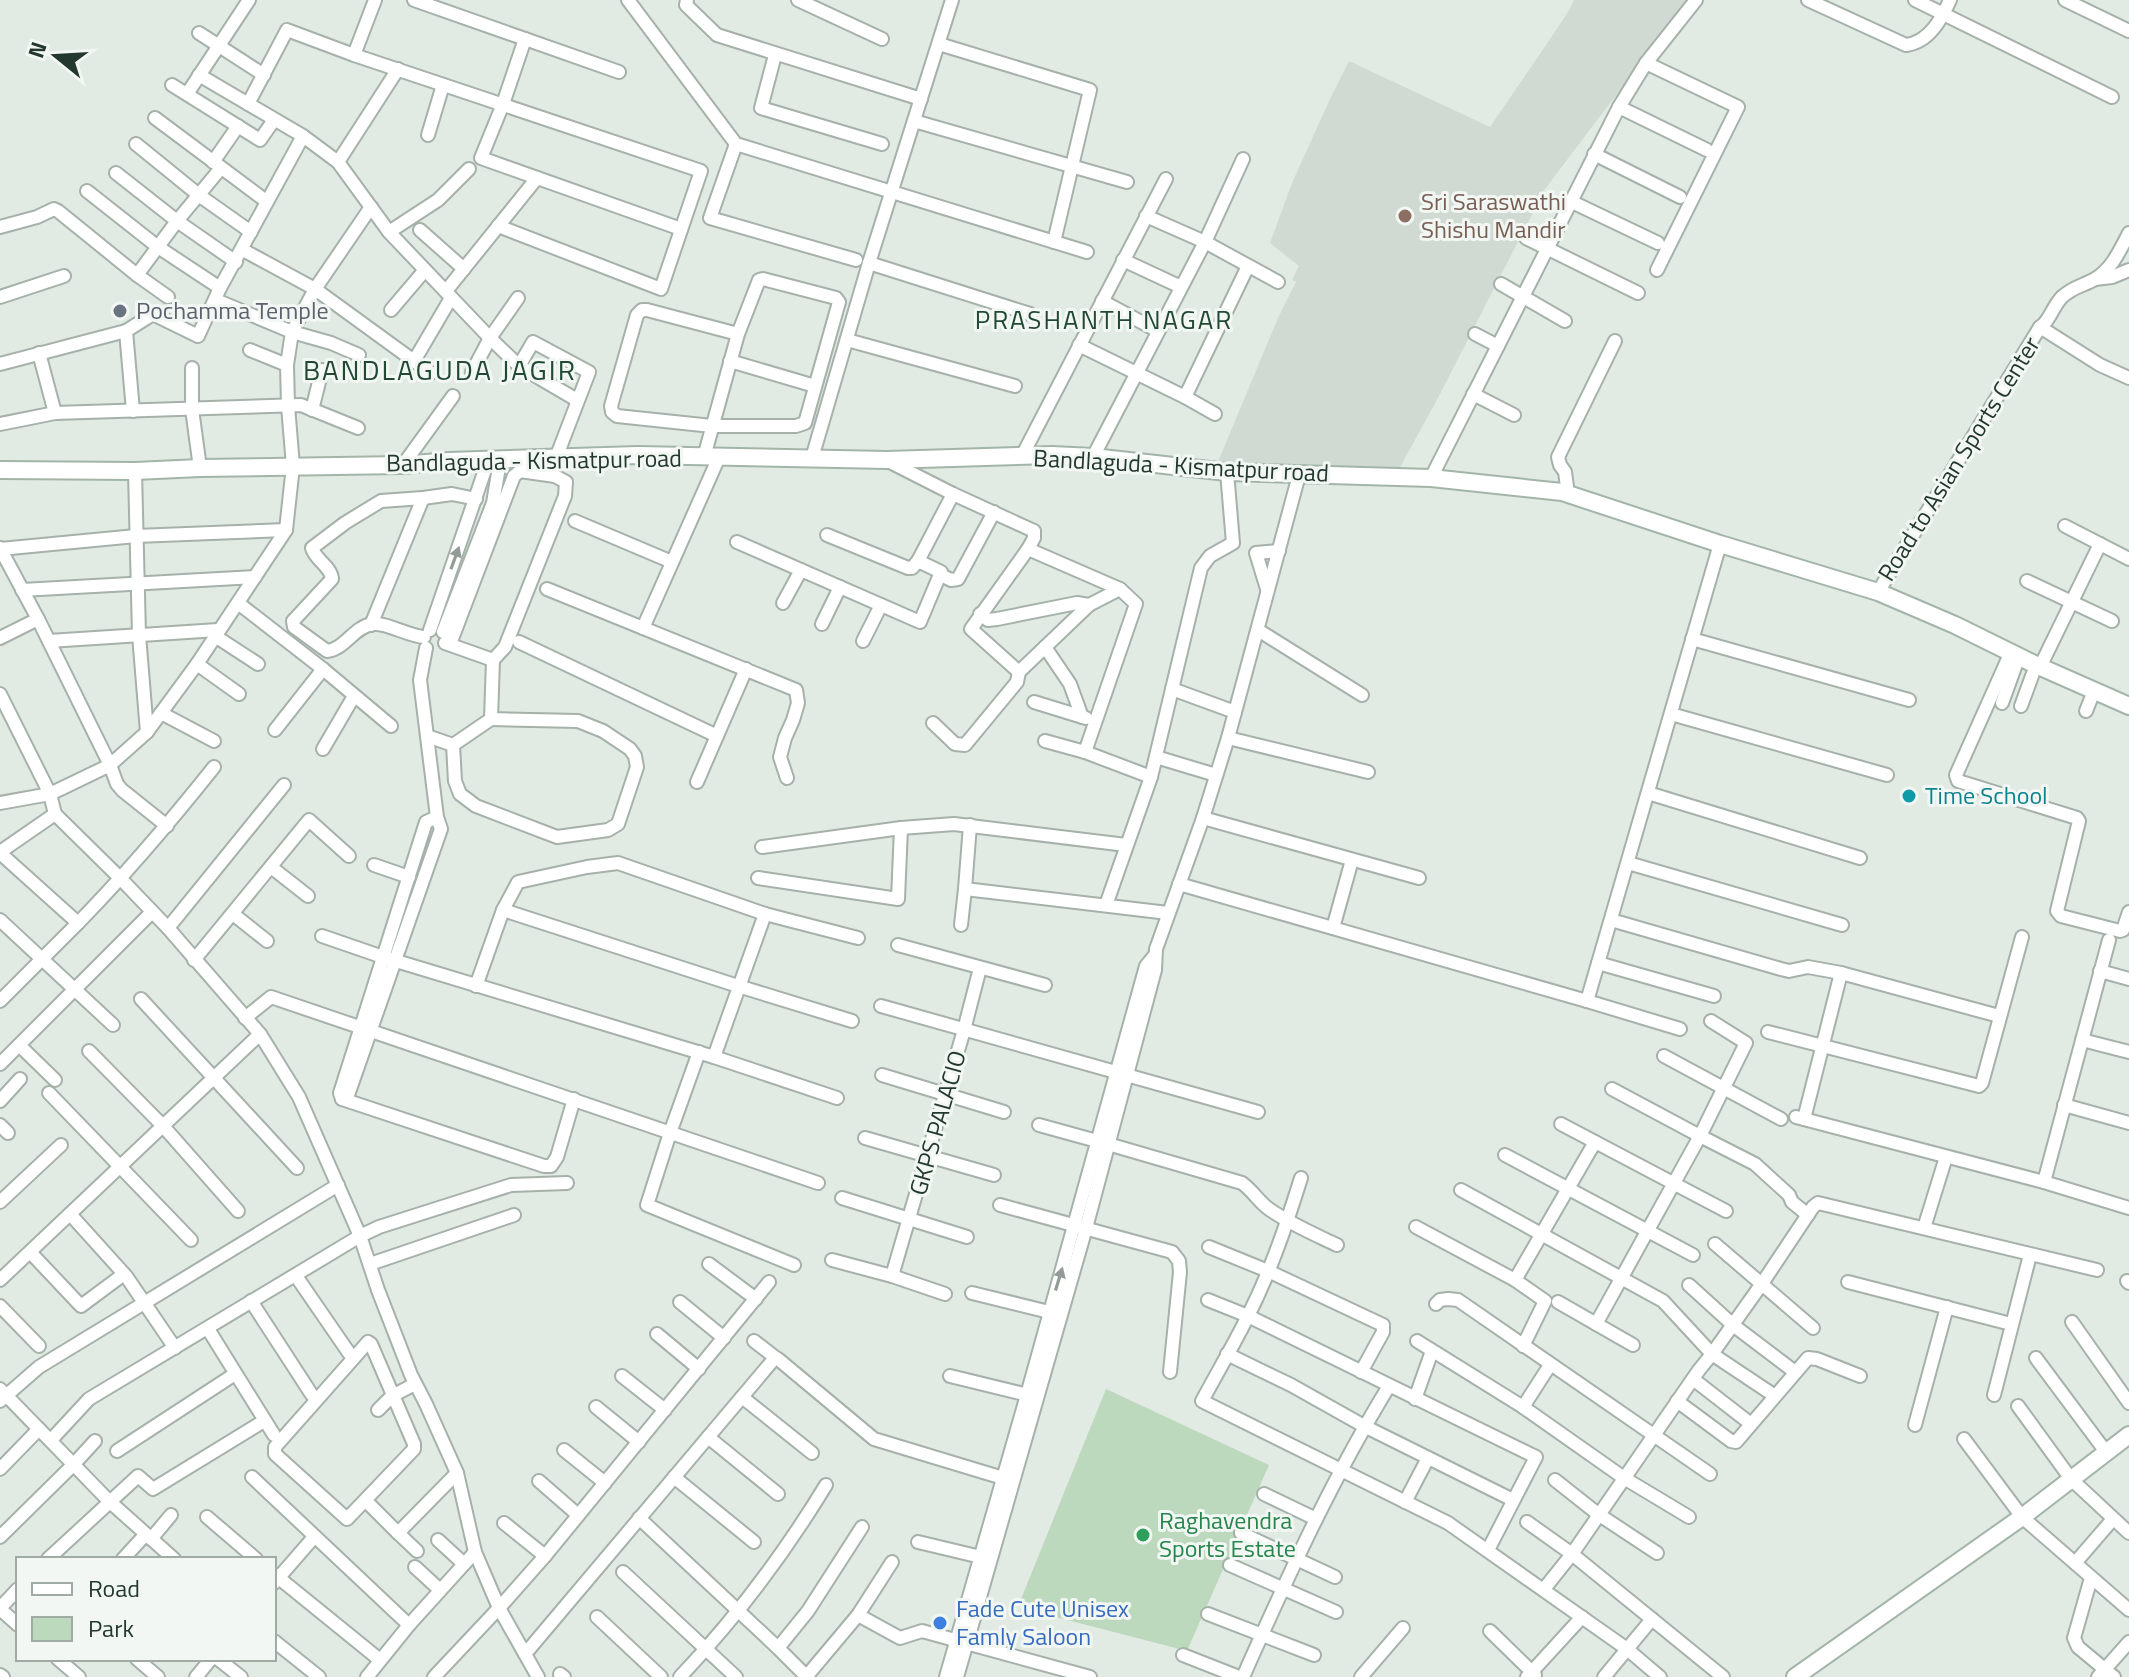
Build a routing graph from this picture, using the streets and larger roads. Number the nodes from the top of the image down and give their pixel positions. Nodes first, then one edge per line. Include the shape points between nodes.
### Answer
1 (249, 0) edge
2 (375, 0) edge
3 (414, 0) edge
4 (628, 0) edge
5 (687, 0) edge
6 (798, 0) edge
7 (952, 0) edge
8 (1696, 0) edge
9 (1808, 0) edge
10 (1915, 0) edge
11 (1950, 0) edge
12 (2065, 0) edge
13 (1943, 14) junction
14 (2129, 31) edge
15 (199, 33) dead end
16 (525, 39) junction
17 (882, 39) dead end
18 (939, 44) junction
19 (218, 45) junction
20 (354, 55) junction
21 (775, 55) junction
22 (1646, 63) junction
23 (398, 69) junction
24 (619, 72) dead end
25 (199, 75) junction
26 (264, 75) junction
27 (172, 85) dead end
28 (443, 85) junction
29 (187, 94) junction
30 (2112, 97) dead end
31 (921, 99) junction
32 (248, 104) junction
33 (503, 104) junction
34 (1619, 107) junction
35 (155, 118) dead end
36 (274, 120) junction
37 (914, 121) junction
38 (238, 126) junction
39 (428, 135) dead end
40 (303, 136) junction
41 (136, 144) dead end
42 (736, 144) junction
43 (882, 144) dead end
44 (1707, 150) dead end
45 (1594, 154) junction
46 (1243, 159) dead end
47 (338, 162) junction
48 (217, 165) junction
49 (1071, 167) junction
50 (469, 169) dead end
51 (116, 173) dead end
52 (537, 178) junction
53 (1166, 179) dead end
54 (1127, 182) dead end
55 (87, 191) dead end
56 (891, 193) junction
57 (200, 196) junction
58 (1680, 197) dead end
59 (266, 201) junction
60 (1570, 201) junction
61 (371, 207) junction
62 (1146, 216) junction
63 (177, 221) junction
64 (498, 226) junction
65 (0, 227) edge
66 (681, 229) junction
67 (420, 230) dead end
68 (251, 232) junction
69 (389, 232) junction
70 (2129, 233) edge
71 (1526, 238) dead end
72 (1054, 242) junction
73 (1205, 242) junction
74 (1658, 243) dead end
75 (158, 247) junction
76 (1548, 250) junction
77 (1087, 252) dead end
78 (239, 256) junction
79 (856, 260) dead end
80 (1123, 260) junction
81 (869, 263) junction
82 (1248, 266) junction
83 (464, 269) junction
84 (425, 270) junction
85 (1657, 270) dead end
86 (2129, 270) edge
87 (137, 275) junction
88 (64, 276) dead end
89 (2095, 279) junction
90 (1278, 282) dead end
91 (1501, 284) dead end
92 (1181, 287) junction
93 (315, 289) junction
94 (1638, 293) dead end
95 (218, 294) junction
96 (448, 294) junction
97 (0, 297) edge
98 (168, 297) dead end
99 (1523, 297) junction
100 (518, 298) dead end
101 (1102, 301) junction
102 (391, 310) dead end
103 (1030, 314) dead end
104 (1565, 321) dead end
105 (2040, 327) junction
106 (126, 331) junction
107 (1158, 331) junction
108 (292, 332) junction
109 (738, 334) junction
110 (1475, 334) dead end
111 (490, 338) junction
112 (847, 340) junction
113 (1615, 341) dead end
114 (1079, 345) junction
115 (1498, 346) junction
116 (250, 350) dead end
117 (39, 353) junction
118 (359, 355) dead end
119 (414, 361) junction
120 (730, 361) junction
121 (0, 364) edge
122 (287, 365) junction
123 (519, 366) junction
124 (192, 368) dead end
125 (322, 370) dead end
126 (472, 372) dead end
127 (431, 373) dead end
128 (1136, 374) junction
129 (2129, 378) edge
130 (815, 386) junction
131 (1015, 386) dead end
132 (1473, 394) junction
133 (453, 396) dead end
134 (1185, 397) junction
135 (577, 400) junction
136 (288, 406) junction
137 (192, 409) junction
138 (312, 410) junction
139 (133, 411) junction
140 (55, 413) junction
141 (1215, 414) dead end
142 (1514, 415) dead end
143 (0, 424) edge
144 (712, 426) junction
145 (358, 428) dead end
146 (1022, 456) junction
147 (712, 457) junction
148 (1093, 457) junction
149 (556, 458) junction
150 (812, 458) junction
151 (887, 460) junction
152 (494, 461) junction
153 (403, 465) junction
154 (293, 466) junction
155 (1, 468) edge
156 (200, 468) junction
157 (135, 471) junction
158 (1227, 472) junction
159 (1299, 475) junction
160 (1431, 478) junction
161 (953, 494) junction
162 (1568, 494) junction
163 (423, 498) junction
164 (476, 499) junction
165 (994, 512) junction
166 (575, 521) dead end
167 (2065, 526) dead end
168 (286, 530) junction
169 (827, 535) dead end
170 (136, 536) junction
171 (737, 542) dead end
172 (1233, 543) junction
173 (1720, 544) junction
174 (2100, 544) junction
175 (0, 548) edge
176 (1028, 549) junction
177 (1279, 551) junction
178 (1256, 553) junction
179 (2129, 559) edge
180 (918, 561) junction
181 (672, 562) junction
182 (801, 570) junction
183 (941, 575) junction
184 (255, 577) junction
185 (2027, 581) dead end
186 (137, 583) junction
187 (840, 587) junction
188 (547, 589) dead end
189 (1120, 589) junction
190 (22, 590) junction
191 (1268, 592) junction
192 (1878, 592) junction
193 (238, 603) junction
194 (783, 603) dead end
195 (2072, 603) junction
196 (881, 605) junction
197 (1089, 605) junction
198 (980, 614) junction
199 (38, 619) junction
200 (2112, 621) dead end
201 (822, 624) dead end
202 (371, 625) junction
203 (643, 628) junction
204 (1258, 630) junction
205 (216, 633) junction
206 (139, 635) junction
207 (0, 638) edge
208 (436, 639) junction
209 (1692, 639) junction
210 (49, 641) junction
211 (863, 641) dead end
212 (519, 642) dead end
213 (1045, 647) junction
214 (2015, 654) junction
215 (493, 660) junction
216 (197, 664) junction
217 (258, 664) dead end
218 (2038, 666) junction
219 (323, 669) junction
220 (746, 669) junction
221 (1019, 672) junction
222 (1172, 689) junction
223 (2094, 691) junction
224 (0, 694) edge
225 (239, 694) dead end
226 (1362, 695) dead end
227 (354, 696) junction
228 (1909, 700) dead end
229 (1034, 702) dead end
230 (2002, 703) dead end
231 (2021, 706) dead end
232 (2129, 706) edge
233 (2086, 711) dead end
234 (1235, 712) junction
235 (161, 713) junction
236 (1671, 714) junction
237 (1082, 717) junction
238 (491, 719) junction
239 (1096, 721) junction
240 (7, 722) edge
241 (933, 723) dead end
242 (391, 726) dead end
243 (275, 730) dead end
244 (147, 732) junction
245 (427, 736) junction
246 (717, 736) junction
247 (1228, 738) junction
248 (214, 741) dead end
249 (1045, 741) dead end
250 (453, 745) junction
251 (323, 749) dead end
252 (1085, 752) junction
253 (1156, 757) junction
254 (110, 765) junction
255 (214, 767) dead end
256 (1368, 772) dead end
257 (1216, 775) junction
258 (1887, 775) dead end
259 (1151, 777) junction
260 (787, 778) dead end
261 (697, 782) dead end
262 (284, 785) dead end
263 (1648, 793) junction
264 (50, 794) junction
265 (0, 803) edge
266 (55, 814) junction
267 (437, 817) junction
268 (1203, 818) junction
269 (970, 825) junction
270 (167, 826) junction
271 (901, 828) junction
272 (1126, 845) junction
273 (762, 847) dead end
274 (0, 852) edge
275 (349, 856) dead end
276 (1860, 858) dead end
277 (1352, 860) junction
278 (1628, 863) junction
279 (374, 865) dead end
280 (271, 867) junction
281 (409, 877) junction
282 (758, 878) dead end
283 (1419, 878) dead end
284 (121, 879) junction
285 (1179, 884) junction
286 (965, 889) junction
287 (308, 896) dead end
288 (1106, 905) junction
289 (503, 910) junction
290 (152, 912) junction
291 (2129, 912) edge
292 (1168, 913) junction
293 (233, 914) junction
294 (765, 914) junction
295 (0, 920) edge
296 (1611, 920) junction
297 (78, 923) junction
298 (961, 925) dead end
299 (1842, 925) dead end
300 (168, 928) junction
301 (1333, 928) junction
302 (322, 936) dead end
303 (2022, 937) dead end
304 (858, 938) dead end
305 (2109, 940) dead end
306 (267, 941) dead end
307 (898, 945) dead end
308 (43, 959) junction
309 (389, 959) junction
310 (194, 960) junction
311 (1598, 963) junction
312 (980, 968) junction
313 (2100, 971) junction
314 (1841, 973) junction
315 (2129, 979) edge
316 (1045, 985) dead end
317 (476, 986) junction
318 (738, 986) junction
319 (75, 990) junction
320 (1714, 996) dead end
321 (141, 999) dead end
322 (0, 1001) edge
323 (1587, 1001) junction
324 (881, 1006) dead end
325 (1999, 1016) junction
326 (245, 1018) junction
327 (852, 1021) dead end
328 (1711, 1021) dead end
329 (113, 1025) dead end
330 (1680, 1029) dead end
331 (365, 1030) junction
332 (964, 1030) junction
333 (1768, 1032) dead end
334 (260, 1034) junction
335 (2082, 1040) junction
336 (19, 1045) junction
337 (1822, 1046) junction
338 (89, 1051) dead end
339 (699, 1052) junction
340 (2129, 1052) edge
341 (1664, 1056) dead end
342 (714, 1057) junction
343 (0, 1064) edge
344 (1122, 1074) junction
345 (882, 1075) dead end
346 (214, 1078) junction
347 (20, 1079) dead end
348 (55, 1080) dead end
349 (1723, 1088) junction
350 (1612, 1089) dead end
351 (49, 1093) dead end
352 (946, 1094) junction
353 (837, 1098) dead end
354 (574, 1099) junction
355 (0, 1101) edge
356 (2064, 1105) junction
357 (1004, 1112) dead end
358 (1258, 1112) dead end
359 (1781, 1119) dead end
360 (2129, 1123) edge
361 (1561, 1124) dead end
362 (1039, 1125) dead end
363 (163, 1126) junction
364 (670, 1133) junction
365 (1700, 1136) junction
366 (865, 1138) dead end
367 (1102, 1142) junction
368 (1595, 1142) junction
369 (61, 1145) dead end
370 (1505, 1155) dead end
371 (928, 1156) junction
372 (1946, 1157) junction
373 (120, 1166) junction
374 (297, 1168) dead end
375 (994, 1175) dead end
376 (1301, 1178) dead end
377 (2044, 1182) junction
378 (567, 1183) dead end
379 (818, 1183) dead end
380 (1673, 1184) junction
381 (338, 1185) junction
382 (1567, 1188) junction
383 (1461, 1190) dead end
384 (842, 1198) dead end
385 (0, 1202) edge
386 (1000, 1205) dead end
387 (2129, 1208) edge
388 (238, 1211) dead end
389 (1726, 1211) dead end
390 (1810, 1211) junction
391 (70, 1214) junction
392 (514, 1215) dead end
393 (910, 1221) junction
394 (1287, 1221) junction
395 (1080, 1226) junction
396 (1416, 1227) dead end
397 (1924, 1228) junction
398 (1647, 1230) junction
399 (1541, 1234) junction
400 (360, 1236) junction
401 (967, 1237) dead end
402 (191, 1240) dead end
403 (1715, 1244) dead end
404 (1337, 1245) dead end
405 (1209, 1247) dead end
406 (30, 1252) junction
407 (1693, 1255) dead end
408 (2030, 1255) junction
409 (832, 1260) dead end
410 (370, 1264) junction
411 (709, 1264) dead end
412 (794, 1265) dead end
413 (2097, 1270) dead end
414 (1268, 1271) junction
415 (124, 1274) junction
416 (296, 1276) junction
417 (892, 1276) junction
418 (1621, 1278) junction
419 (0, 1280) edge
420 (1515, 1280) junction
421 (769, 1282) dead end
422 (1848, 1282) dead end
423 (1689, 1285) dead end
424 (1761, 1285) junction
425 (972, 1293) dead end
426 (945, 1294) dead end
427 (756, 1299) junction
428 (1208, 1300) dead end
429 (251, 1301) junction
430 (144, 1302) junction
431 (680, 1302) dead end
432 (1558, 1302) dead end
433 (1436, 1304) dead end
434 (0, 1306) edge
435 (1947, 1307) junction
436 (1049, 1312) junction
437 (1248, 1316) junction
438 (2072, 1322) dead end
439 (1596, 1324) junction
440 (2011, 1324) junction
441 (1733, 1325) junction
442 (1813, 1328) dead end
443 (208, 1329) junction
444 (394, 1333) junction
445 (657, 1334) dead end
446 (724, 1338) junction
447 (754, 1341) dead end
448 (1417, 1341) dead end
449 (370, 1343) junction
450 (1633, 1345) dead end
451 (39, 1346) dead end
452 (1523, 1346) junction
453 (175, 1348) junction
454 (1432, 1351) junction
455 (349, 1353) dead end
456 (1227, 1354) junction
457 (1712, 1354) junction
458 (776, 1358) junction
459 (2036, 1358) dead end
460 (1550, 1365) junction
461 (699, 1369) junction
462 (1170, 1372) dead end
463 (1361, 1372) junction
464 (1795, 1372) junction
465 (235, 1374) junction
466 (622, 1376) dead end
467 (950, 1376) dead end
468 (1860, 1376) dead end
469 (1693, 1379) junction
470 (415, 1384) junction
471 (1389, 1386) junction
472 (2, 1395) edge
473 (312, 1395) dead end
474 (1994, 1395) dead end
475 (392, 1396) junction
476 (1032, 1396) junction
477 (1775, 1396) junction
478 (742, 1397) junction
479 (1415, 1399) junction
480 (1677, 1401) junction
481 (2129, 1403) edge
482 (2018, 1406) dead end
483 (596, 1407) dead end
484 (1523, 1407) junction
485 (378, 1410) dead end
486 (665, 1410) junction
487 (264, 1421) junction
488 (1751, 1424) junction
489 (1915, 1425) dead end
490 (1364, 1426) junction
491 (39, 1429) junction
492 (274, 1435) dead end
493 (1653, 1435) junction
494 (2129, 1435) edge
495 (708, 1437) junction
496 (1964, 1439) dead end
497 (51, 1440) junction
498 (95, 1441) dead end
499 (639, 1442) junction
500 (564, 1450) dead end
501 (117, 1451) dead end
502 (2106, 1452) junction
503 (812, 1453) dead end
504 (1428, 1458) junction
505 (73, 1465) junction
506 (0, 1469) edge
507 (1342, 1471) junction
508 (457, 1473) junction
509 (1710, 1474) dead end
510 (252, 1477) dead end
511 (674, 1477) junction
512 (1003, 1478) junction
513 (1624, 1478) junction
514 (2071, 1479) junction
515 (1555, 1480) dead end
516 (539, 1481) dead end
517 (605, 1483) junction
518 (826, 1485) dead end
519 (778, 1494) dead end
520 (1264, 1494) dead end
521 (1513, 1500) junction
522 (109, 1501) junction
523 (1405, 1502) junction
524 (370, 1505) dead end
525 (1598, 1514) junction
526 (171, 1515) dead end
527 (578, 1515) junction
528 (207, 1517) dead end
529 (1689, 1517) dead end
530 (2022, 1517) junction
531 (639, 1518) junction
532 (1316, 1519) junction
533 (2113, 1519) junction
534 (1527, 1522) dead end
535 (504, 1523) dead end
536 (862, 1527) dead end
537 (398, 1533) junction
538 (1241, 1533) dead end
539 (2129, 1533) edge
540 (0, 1537) edge
541 (148, 1537) junction
542 (314, 1537) junction
543 (438, 1540) dead end
544 (754, 1542) dead end
545 (918, 1542) dead end
546 (1488, 1550) junction
547 (417, 1551) dead end
548 (475, 1552) junction
549 (1657, 1553) dead end
550 (1572, 1554) junction
551 (545, 1556) junction
552 (50, 1557) edge
553 (125, 1557) edge
554 (172, 1557) edge
555 (254, 1557) edge
556 (986, 1558) junction
557 (1296, 1560) junction
558 (892, 1562) dead end
559 (2075, 1563) junction
560 (464, 1564) junction
561 (1230, 1565) dead end
562 (415, 1567) dead end
563 (623, 1572) dead end
564 (276, 1577) edge
565 (1335, 1577) dead end
566 (2091, 1578) junction
567 (276, 1579) edge
568 (1283, 1588) junction
569 (1544, 1589) junction
570 (440, 1590) junction
571 (16, 1591) edge
572 (499, 1608) junction
573 (0, 1609) edge
574 (2129, 1610) edge
575 (739, 1611) junction
576 (1336, 1612) dead end
577 (1208, 1614) dead end
578 (858, 1615) junction
579 (597, 1617) dead end
580 (1582, 1617) junction
581 (1652, 1619) junction
582 (16, 1623) edge
583 (409, 1625) junction
584 (1403, 1628) dead end
585 (1490, 1631) dead end
586 (1262, 1635) junction
587 (2129, 1642) edge
588 (276, 1643) edge
589 (961, 1643) junction
590 (778, 1648) junction
591 (707, 1649) junction
592 (1627, 1649) junction
593 (525, 1654) junction
594 (1183, 1655) dead end
595 (1314, 1655) dead end
596 (380, 1660) junction
597 (60, 1661) edge
598 (139, 1661) edge
599 (209, 1661) edge
600 (221, 1661) edge
601 (1369, 1674) edge
602 (2106, 1674) edge
603 (1532, 1675) edge
604 (79, 1677) edge
605 (158, 1677) edge
606 (196, 1677) edge
607 (241, 1677) edge
608 (319, 1677) edge
609 (367, 1677) edge
610 (434, 1677) edge
611 (538, 1677) edge
612 (661, 1677) edge
613 (680, 1677) edge
614 (736, 1677) edge
615 (807, 1677) edge
616 (946, 1677) edge
617 (957, 1677) edge
618 (1090, 1677) edge
619 (1241, 1677) edge
620 (1604, 1677) edge
621 (1660, 1677) edge
622 (1723, 1677) edge
623 (1795, 1677) edge

1 - 19 street
2 - 20 street
3 - 16 street
4 - 42 street
5 - 21 street via 686,5 717,35
6 - 17 street
7 - 18 street
8 - 22 street
9 - 13 street via 1906,45 1924,39
10 - 13 street
11 - 13 street
12 - 14 street
13 - 30 street
15 - 19 street
16 - 24 street
16 - 33 street
18 - 31 street
18 - 49 street via 1090,90
19 - 25 street
19 - 26 street
20 - 23 street
20 - 26 street via 287,30
21 - 31 street
21 - 43 street via 761,108
22 - 34 street
22 - 85 street via 1738,107
23 - 28 street
23 - 47 street
25 - 29 street
25 - 32 street
26 - 32 street
27 - 29 street
28 - 33 street
28 - 39 street
29 - 38 street
31 - 37 street
32 - 36 street
33 - 52 street via 481,158
33 - 66 street via 701,171
34 - 44 street
34 - 45 street
35 - 48 street
36 - 38 street via 260,140
36 - 40 street
37 - 49 street
37 - 56 street
38 - 48 street
40 - 47 street
40 - 59 street
41 - 57 street
42 - 56 street
42 - 79 street via 710,218
45 - 58 street
45 - 60 street
46 - 73 street
47 - 61 street
48 - 57 street
48 - 59 street
49 - 54 street
49 - 72 street
50 - 69 street via 438,200
51 - 63 street
52 - 64 street
52 - 66 street
53 - 62 street
55 - 75 street
56 - 72 street
56 - 81 street
57 - 63 street
57 - 68 street
59 - 68 street
60 - 74 street
60 - 76 street
61 - 69 street
61 - 93 street
62 - 73 street
62 - 80 street
63 - 75 street
63 - 78 street
64 - 66 street via 661,289
64 - 83 street
65 - 87 street via 54,209
67 - 83 street
68 - 78 street
69 - 84 street
70 - 89 street via 2114,261
71 - 76 street
72 - 77 street
73 - 82 street
73 - 92 street
75 - 87 street
75 - 95 street
76 - 94 street
76 - 99 street
78 - 93 street
78 - 95 street
80 - 92 street
80 - 101 street
81 - 103 street
81 - 112 street
82 - 90 street
82 - 134 street
83 - 96 street
84 - 96 street
84 - 102 street
86 - 89 street
87 - 98 street
88 - 97 street
89 - 105 street, Road to Asian Sports Center via 2064,295
91 - 99 street
92 - 107 street
93 - 108 street
93 - 119 street
95 - 106 street via 198,336 153,314
95 - 108 street
96 - 111 street
96 - 119 street
99 - 104 street
99 - 115 street
100 - 111 street
101 - 107 street
101 - 114 street
105 - 129 street
105 - 192 street, Road to Asian Sports Center
106 - 117 street
106 - 139 street
107 - 128 street
108 - 118 street
108 - 122 street
109 - 120 street
109 - 130 street via 759,280 836,298 838,307
109 - 144 street via 642,310 611,406 617,416
110 - 115 street
111 - 123 street
111 - 126 street
112 - 131 street
112 - 150 street
113 - 162 street via 1558,457
114 - 128 street
114 - 146 street
115 - 132 street
116 - 122 street
117 - 121 street
117 - 140 street
119 - 127 street
120 - 130 street
120 - 144 street
122 - 136 street
123 - 135 street
123 - 135 street via 533,342 589,372
124 - 137 street
125 - 138 street
128 - 134 street
128 - 148 street
130 - 144 street via 805,423
132 - 142 street
132 - 160 street
133 - 153 street
134 - 141 street
135 - 149 street
136 - 137 street
136 - 138 street
136 - 154 street
137 - 139 street
137 - 156 street
138 - 145 street
139 - 140 street
140 - 143 street
144 - 147 street
146 - 148 street, Bandlaguda - Kismatpur road
146 - 151 street, Bandlaguda - Kismatpur road
147 - 149 street, Bandlaguda - Kismatpur road
147 - 150 street, Bandlaguda - Kismatpur road
147 - 181 street
148 - 158 street, Bandlaguda - Kismatpur road
149 - 152 street, Bandlaguda - Kismatpur road
150 - 151 street, Bandlaguda - Kismatpur road
151 - 161 street
152 - 153 street, Bandlaguda - Kismatpur road
152 - 164 street
152 - 208 street via 493,503
153 - 154 street, Bandlaguda - Kismatpur road
154 - 156 street, Bandlaguda - Kismatpur road
154 - 168 street
155 - 157 street, Bandlaguda - Kismatpur road
156 - 157 street, Bandlaguda - Kismatpur road
157 - 170 street
158 - 159 street, Bandlaguda - Kismatpur road
158 - 172 street
159 - 160 street, Bandlaguda - Kismatpur road
159 - 177 street
160 - 162 street, Bandlaguda - Kismatpur road
161 - 165 street
161 - 180 street
162 - 173 street, Bandlaguda - Kismatpur road
163 - 164 street via 452,494
163 - 202 street
163 - 202 street via 381,501 312,548 332,579 293,621 294,627 327,651
208 -> 164 street
165 - 176 street via 1034,531
165 - 183 street via 958,579
166 - 181 street
167 - 174 street
168 - 170 street
168 - 184 street
169 - 180 street via 908,568
170 - 175 street
170 - 186 street
171 - 182 street
172 - 178 street
172 - 222 street via 1201,568
173 - 192 street, Bandlaguda - Kismatpur road
173 - 209 street
174 - 179 street
174 - 195 street
175 - 190 street
176 - 189 street
176 - 198 street
177 - 178 street
177 - 191 street
178 - 191 street
180 - 183 street
181 - 203 street
182 - 187 street
182 - 194 street
183 - 196 street via 920,622
184 - 186 street
184 - 193 street
185 - 195 street
186 - 190 street
186 - 206 street
187 - 196 street
187 - 201 street
188 - 203 street
189 - 197 street
189 - 239 street via 1135,601 1136,609
190 - 199 street
191 - 204 street
192 - 214 street, Bandlaguda - Kismatpur road
193 - 205 street
193 - 219 street
195 - 200 street
195 - 218 street
196 - 211 street
197 - 198 street via 988,620
197 - 213 street
198 - 221 street via 972,631
199 - 207 street
199 - 210 street
202 - 208 street
203 - 220 street
204 - 226 street
204 - 234 street
205 - 206 street
205 - 216 street
205 - 217 street
206 - 210 street
206 - 244 street
208 - 215 street
208 - 215 street via 514,476 520,471 555,476 566,482 565,496 505,647
208 - 245 street via 420,680
209 - 228 street
209 - 236 street
210 - 254 street
212 - 246 street
213 - 221 street
213 - 237 street via 1070,684
214 - 218 street, Bandlaguda - Kismatpur road
214 - 230 street
214 - 291 street via 1956,778 2077,818 2057,911 2061,916 2120,931
215 - 238 street
216 - 225 street
216 - 235 street
218 - 223 street, Bandlaguda - Kismatpur road
218 - 231 street
219 - 227 street
219 - 243 street
220 - 246 street
220 - 260 street via 796,690 798,703 780,757
221 - 241 street via 1017,682 965,745 955,744
222 - 234 street
222 - 253 street
223 - 232 street, Bandlaguda - Kismatpur road
223 - 233 street
224 - 240 street
227 - 242 street
227 - 251 street
229 - 237 street
234 - 247 street
235 - 244 street
235 - 248 street
236 - 258 street
236 - 263 street
237 - 239 street
238 - 250 street
238 - 250 street via 578,721 630,749 637,767 618,824 557,837 476,806 460,794 455,781
239 - 252 street
240 - 264 street
244 - 254 street
245 - 250 street
245 - 267 street
246 - 261 street
247 - 256 street
247 - 257 street
249 - 252 street
252 - 259 street
253 - 257 street
253 - 259 street
254 - 264 street
254 - 270 street via 122,790
255 - 270 street
257 - 268 street
259 - 272 street
262 - 300 street
263 - 276 street
263 - 278 street
264 - 265 street
264 - 266 street
266 - 274 street
266 - 284 street
267 - 281 street via 426,822
267 - 309 street via 441,829
268 - 277 street
268 - 285 street
269 - 271 street
269 - 272 street
269 - 286 street
270 - 284 street
271 - 273 street
271 - 282 street via 898,899
272 - 288 street
274 - 297 street
275 - 280 street via 309,820
277 - 283 street
277 - 301 street
278 - 296 street
278 - 299 street
279 - 281 street
280 - 287 street
280 - 293 street
281 - 309 street
284 - 290 street
284 - 297 street
285 - 292 street
285 - 301 street
286 - 288 street
286 - 298 street
288 - 292 street
289 - 294 street via 518,882 618,863
289 - 317 street
289 - 318 street
290 - 300 street
290 - 319 street
292 - 344 street via 1146,966
293 - 306 street
293 - 310 street
294 - 304 street
294 - 318 street
295 - 308 street
296 - 311 street
296 - 314 street via 1789,971 1808,967
297 - 308 street
300 - 310 street
301 - 323 street
302 - 309 street
303 - 325 street
305 - 313 street
307 - 312 street
308 - 319 street
308 - 322 street
309 - 317 street
309 - 331 street
310 - 326 street
311 - 320 street
311 - 323 street
312 - 316 street
312 - 332 street, GKPS PALACIO
313 - 315 street
313 - 335 street
314 - 325 street
314 - 337 street
317 - 339 street
318 - 327 street
318 - 342 street
319 - 329 street
319 - 336 street
321 - 346 street
323 - 330 street
324 - 332 street
325 - 337 street via 1979,1086
326 - 331 street via 271,997
326 - 334 street
328 - 349 street via 1746,1043
331 - 354 street
331 - 354 street via 342,1099 544,1166 557,1157
332 - 344 street
332 - 352 street, GKPS PALACIO
333 - 337 street
334 - 346 street
334 - 381 street via 299,1097
335 - 340 street
335 - 356 street
336 - 343 street
336 - 348 street
337 - 372 street via 1800,1118
338 - 363 street
339 - 342 street
339 - 364 street
341 - 349 street
342 - 353 street
344 - 358 street
344 - 367 street
345 - 352 street
346 - 363 street
346 - 374 street
347 - 355 street
349 - 359 street
349 - 365 street
350 - 365 street
351 - 373 street
352 - 357 street
352 - 371 street, GKPS PALACIO
354 - 364 street
356 - 360 street
356 - 377 street
361 - 368 street
362 - 367 street
363 - 373 street
363 - 388 street
364 - 379 street
364 - 412 street via 647,1205
365 - 380 street
365 - 390 street via 1755,1164 1792,1202
366 - 371 street
367 - 394 street via 1242,1183
367 - 395 street
368 - 380 street
368 - 382 street
369 - 385 street
370 - 382 street
371 - 375 street
371 - 393 street, GKPS PALACIO
372 - 377 street
372 - 397 street
373 - 391 street
373 - 402 street
376 - 394 street
377 - 387 street
378 - 400 street via 511,1185
380 - 389 street
380 - 398 street
381 - 400 street
381 - 430 street
382 - 398 street
382 - 399 street
383 - 399 street
384 - 393 street
386 - 395 street
390 - 397 street via 1818,1203
390 - 424 street
391 - 406 street
391 - 415 street
392 - 410 street
393 - 401 street
393 - 417 street, GKPS PALACIO
394 - 404 street
394 - 414 street
436 -> 395 street
395 - 462 street via 1172,1252 1179,1261
395 - 476 street
396 - 420 street
397 - 408 street
398 - 407 street
398 - 418 street
399 - 418 street
399 - 420 street
400 - 410 street
400 - 416 street
403 - 424 street
405 - 414 street
406 - 415 street via 81,1306
406 - 419 street
408 - 413 street
408 - 440 street
409 - 417 street
410 - 444 street
411 - 427 street
414 - 437 street
414 - 463 street via 1383,1325
415 - 430 street
416 - 429 street
416 - 455 street
417 - 426 street
418 - 439 street
418 - 457 street via 1663,1301
420 - 452 street via 1545,1301
421 - 427 street
422 - 435 street
423 - 441 street
424 - 441 street
424 - 442 street
425 - 436 street
427 - 446 street
428 - 437 street
429 - 443 street
429 - 473 street
430 - 453 street
430 - 472 street
431 - 446 street
432 - 439 street
433 - 452 street via 1458,1300
434 - 451 street
435 - 440 street
435 - 489 street
436 - 476 street
437 - 456 street
437 - 463 street
438 - 481 street
439 - 450 street
440 - 474 street
441 - 457 street
441 - 464 street
443 - 453 street
443 - 465 street
444 - 449 street
444 - 470 street
445 - 461 street
446 - 461 street
447 - 458 street
448 - 454 street
449 - 475 street
449 - 475 street via 275,1447 275,1454 350,1518 414,1449
452 - 460 street
453 - 497 street via 89,1399
454 - 479 street
454 - 484 street
456 - 490 street
456 - 507 street via 1202,1401
457 - 469 street
457 - 477 street
458 - 478 street
458 - 512 street via 874,1439
459 - 502 street
460 - 484 street
460 - 493 street
461 - 486 street
463 - 471 street
464 - 468 street via 1812,1357
464 - 477 street
465 - 487 street
465 - 501 street
466 - 486 street
467 - 476 street
469 - 480 street
469 - 488 street
470 - 475 street
470 - 508 street
471 - 479 street
471 - 490 street
472 - 491 street
475 - 485 street
476 - 512 street
476 - 556 street
477 - 488 street
478 - 495 street
478 - 503 street
479 - 521 street via 1536,1457
480 - 488 street via 1734,1442
480 - 493 street
482 - 514 street
483 - 499 street
484 - 513 street
486 - 499 street
487 - 492 street
487 - 522 street via 153,1489 138,1476
490 - 504 street
490 - 507 street
491 - 497 street
491 - 506 street
493 - 509 street
493 - 513 street
494 - 502 street
495 - 511 street
495 - 519 street
496 - 530 street
497 - 505 street
498 - 505 street
499 - 517 street
500 - 517 street
502 - 514 street
504 - 521 street
504 - 523 street
505 - 522 street
505 - 540 street
507 - 523 street
507 - 532 street
508 - 537 street
508 - 548 street
510 - 542 street
511 - 531 street
511 - 544 street
512 - 556 street
513 - 525 street
513 - 529 street
514 - 530 street
514 - 533 street
515 - 525 street
516 - 527 street
517 - 527 street
518 - 575 street
520 - 532 street
521 - 546 street
522 - 541 street
522 - 552 street
523 - 546 street
524 - 537 street
525 - 549 street
525 - 550 street
526 - 541 street
527 - 551 street
528 - 555 street
530 - 559 street
530 - 623 street
531 - 575 street
531 - 593 street
532 - 557 street
533 - 539 street
533 - 559 street
534 - 550 street
535 - 551 street
536 - 590 street
537 - 547 street
538 - 557 street
541 - 553 street
541 - 554 street
542 - 564 street
542 - 583 street
543 - 560 street
545 - 556 street
546 - 569 street
548 - 560 street
548 - 572 street
550 - 569 street
550 - 581 street
551 - 572 street
556 - 589 street
557 - 565 street
557 - 568 street
558 - 578 street
559 - 566 street
560 - 570 street
561 - 568 street
562 - 570 street
563 - 591 street
566 - 574 street
566 - 602 street via 2074,1638
567 - 596 street
568 - 576 street
568 - 586 street
569 - 580 street
570 - 583 street
571 - 573 street
572 - 593 street
572 - 610 street
573 - 582 street
575 - 590 street
575 - 591 street
577 - 586 street
578 - 589 street via 900,1638 922,1631
578 - 615 street
579 - 612 street
580 - 592 street
580 - 603 street
581 - 592 street
581 - 622 street
583 - 596 street
584 - 601 street
585 - 603 street
586 - 595 street
586 - 619 street
587 - 602 street
588 - 608 street
589 - 616 street
589 - 617 street
589 - 618 street
590 - 615 street
591 - 613 street
591 - 614 street
592 - 620 street
592 - 621 street
593 - 611 street
594 - 619 street
596 - 609 street
597 - 604 street
598 - 605 street
599 - 606 street
600 - 607 street

